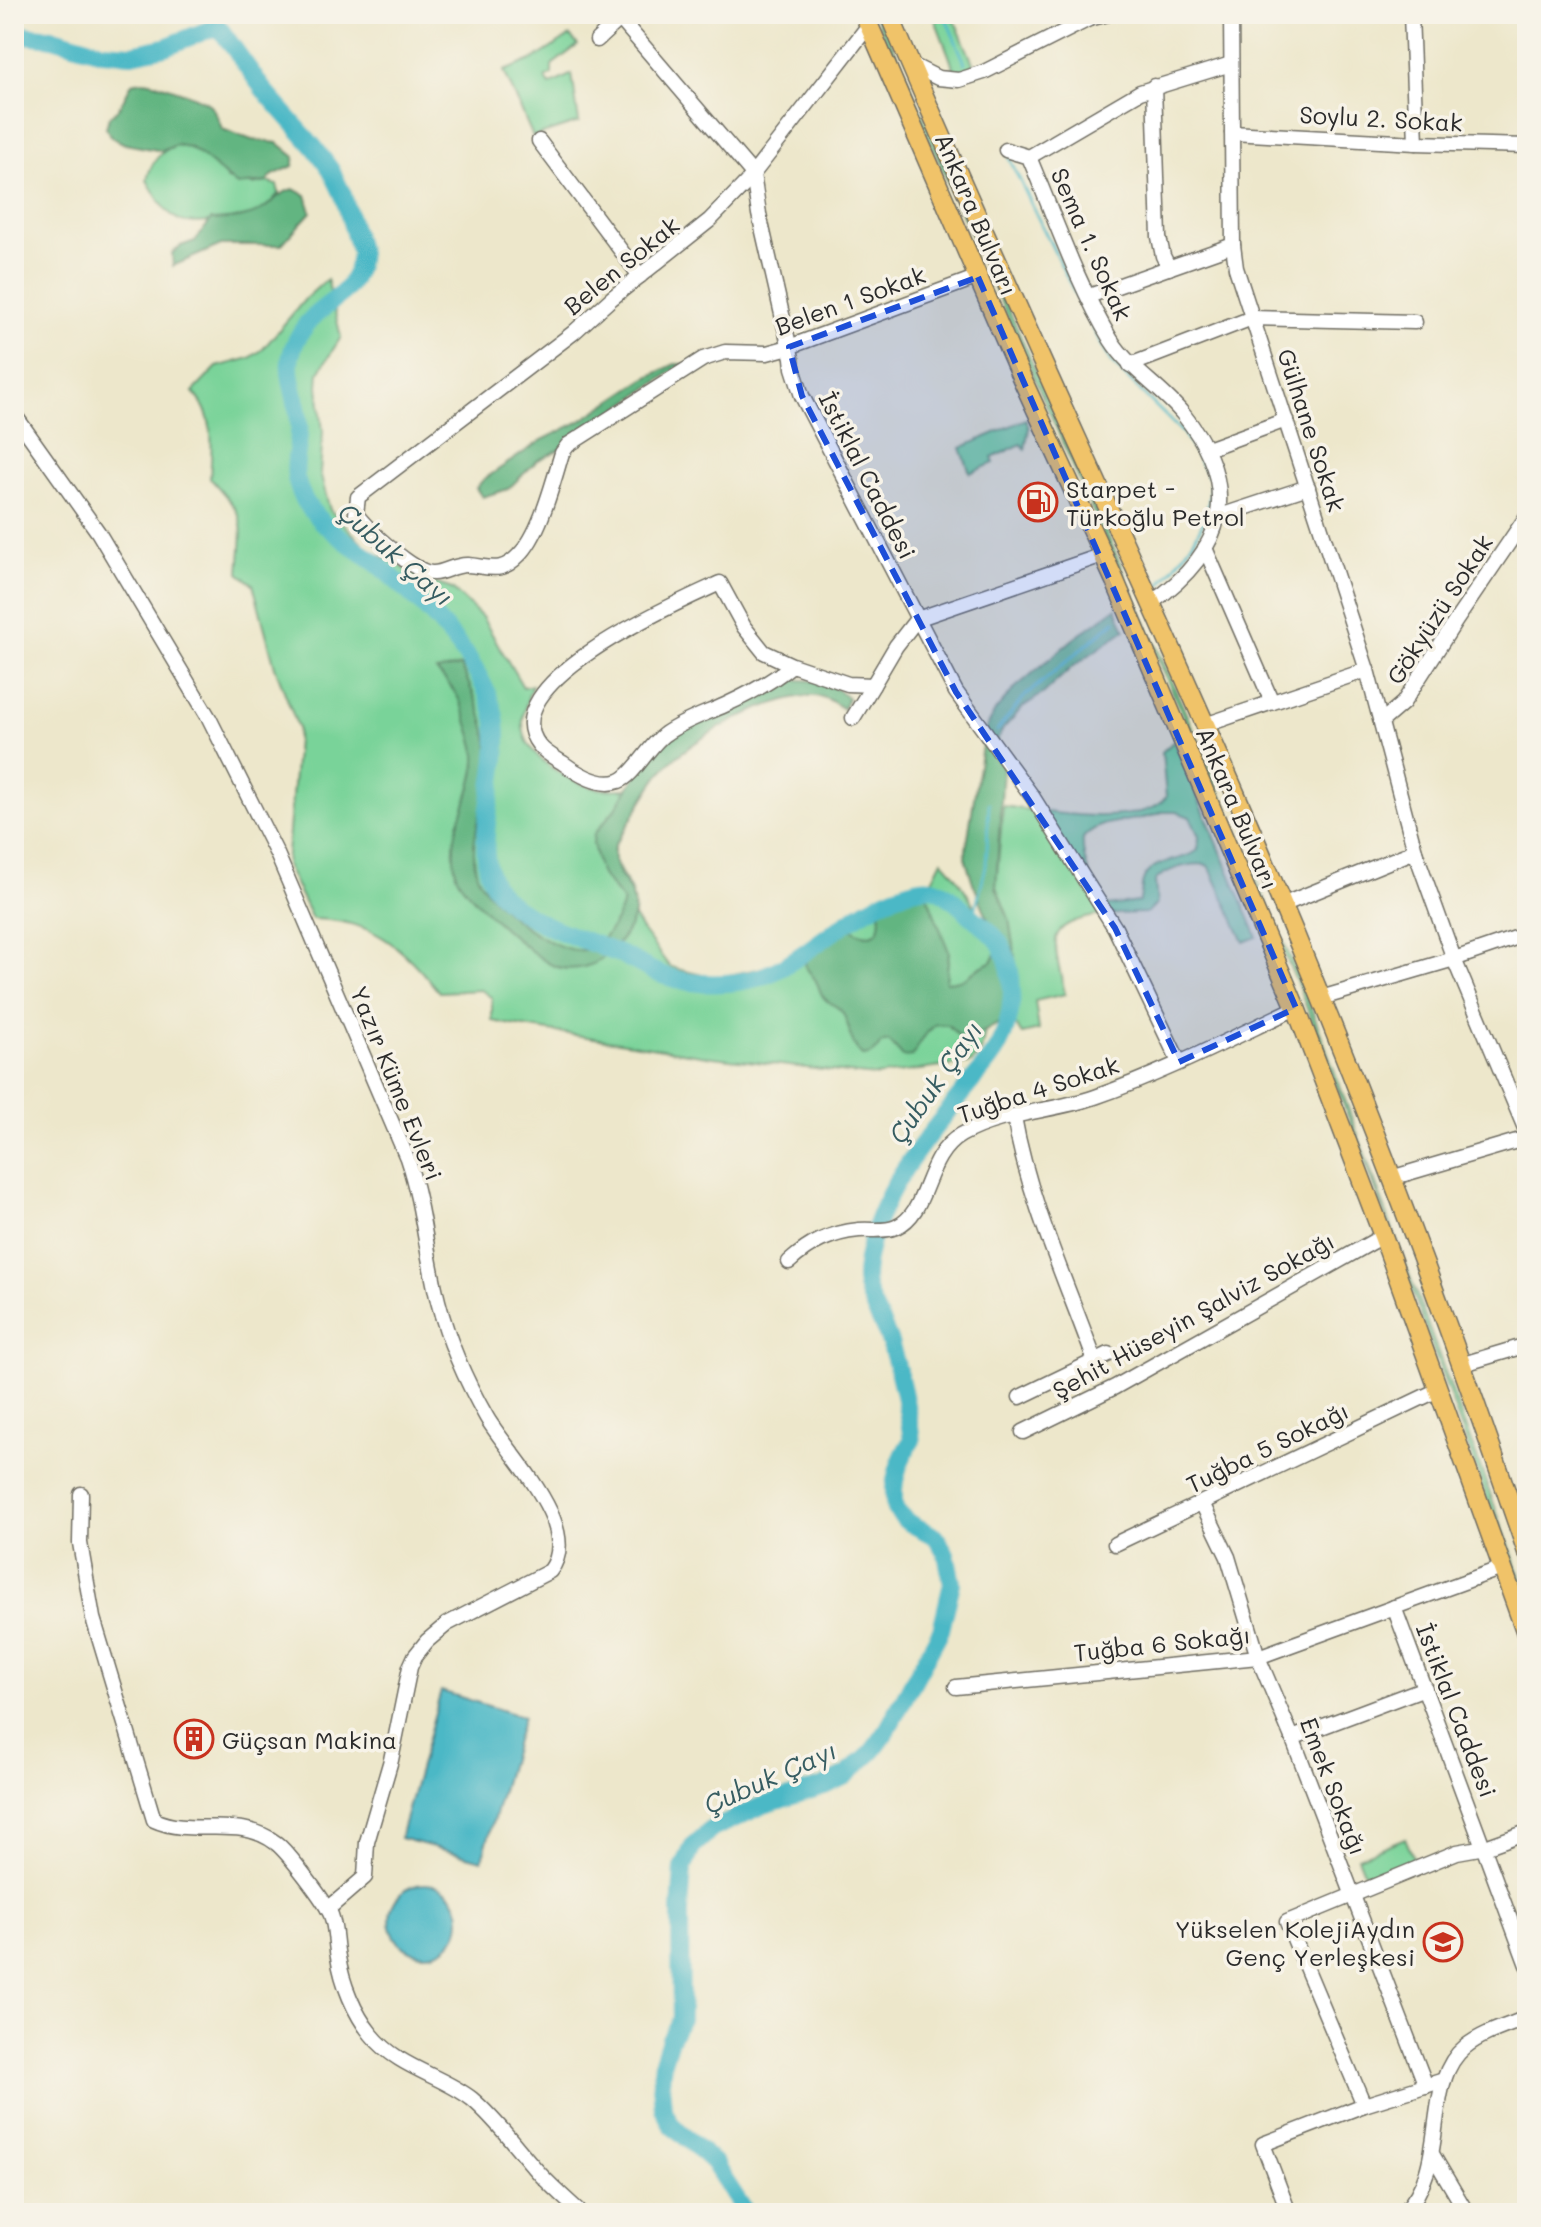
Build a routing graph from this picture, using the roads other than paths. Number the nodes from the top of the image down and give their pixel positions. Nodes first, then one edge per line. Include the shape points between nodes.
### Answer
1 (889, 14) edge
2 (1060, 14) edge
3 (1108, 14) edge
4 (1231, 14) edge
5 (1411, 14) edge
6 (620, 16) edge
7 (867, 19) edge
8 (1067, 30) junction
9 (597, 40) dead end
10 (910, 64) junction
11 (1231, 64) junction
12 (1154, 86) junction
13 (1232, 133) junction
14 (539, 141) dead end
15 (1416, 143) junction
16 (1527, 146) edge
17 (1006, 150) dead end
18 (1029, 157) junction
19 (753, 174) junction
20 (1233, 245) junction
21 (1169, 268) junction
22 (640, 276) junction
23 (978, 277) junction
24 (1089, 296) junction
25 (1252, 318) junction
26 (1415, 322) dead end
27 (789, 347) junction
28 (1130, 365) junction
29 (14, 414) edge
30 (1286, 420) junction
31 (568, 445) joint
32 (1207, 449) junction
33 (1308, 487) junction
34 (1220, 516) junction
35 (1527, 516) edge
36 (1205, 548) junction
37 (1103, 555) junction
38 (1151, 603) junction
39 (917, 619) junction
40 (792, 665) junction
41 (1367, 670) junction
42 (873, 685) junction
43 (1272, 702) junction
44 (853, 718) dead end
45 (1382, 721) junction
46 (1205, 725) junction
47 (1415, 851) junction
48 (1282, 905) junction
49 (1527, 934) edge
50 (1454, 959) junction
51 (1321, 998) junction
52 (1296, 1008) junction
53 (1179, 1062) junction
54 (1014, 1117) junction
55 (1527, 1135) edge
56 (1391, 1178) junction
57 (1383, 1236) junction
58 (789, 1262) dead end
59 (1527, 1345) edge
60 (1460, 1365) junction
61 (1438, 1390) junction
62 (1020, 1397) dead end
63 (1023, 1432) dead end
64 (81, 1494) dead end
65 (1202, 1503) junction
66 (1524, 1532) edge
67 (1115, 1544) dead end
68 (1527, 1552) edge
69 (1502, 1568) junction
70 (1394, 1607) junction
71 (1527, 1636) edge
72 (1258, 1657) junction
73 (956, 1687) dead end
74 (1425, 1688) junction
75 (1292, 1738) junction
76 (1527, 1832) edge
77 (1485, 1847) junction
78 (1353, 1893) junction
79 (328, 1909) junction
80 (1527, 1965) edge
81 (1527, 2018) edge
82 (1444, 2080) junction
83 (1426, 2086) junction
84 (1364, 2105) junction
85 (1432, 2154) junction
86 (581, 2213) edge
87 (1289, 2213) edge
88 (1403, 2213) edge
89 (1467, 2213) edge

1 - 10 main road, Ankara Bulvarı
2 - 8 street
3 - 8 street
4 - 11 street, Gülhane Sokak
5 - 15 street
6 - 9 street
6 - 19 street
7 - 19 street, Belen Sokak
7 - 23 main road, Ankara Bulvarı
8 - 10 street via 959,80 938,78
10 - 38 main road, Ankara Bulvarı
11 - 12 street
11 - 13 street, Gülhane Sokak
12 - 18 street
12 - 21 street via 1159,237
13 - 15 street, Soylu 2. Sokak
13 - 20 street, Gülhane Sokak
14 - 22 street
15 - 16 street, Soylu 2. Sokak
17 - 18 street
18 - 24 street, Sema 1. Sokak
19 - 22 street, Belen Sokak via 710,220
19 - 27 street, İstiklal Caddesi
20 - 21 street
20 - 25 street, Gülhane Sokak
21 - 24 street
22 - 31 street, Belen Sokak via 358,497 356,514 418,569 437,574 461,565 508,565 528,545
23 - 27 street, Belen 1 Sokak
23 - 37 main road, Ankara Bulvarı
24 - 28 street, Sema 1. Sokak
25 - 26 street
25 - 28 street
25 - 30 street, Gülhane Sokak
27 - 31 street, Belen 1 Sokak via 703,359
27 - 39 street, İstiklal Caddesi via 802,396
28 - 32 street, Sema 1. Sokak via 1182,413
29 - 79 street, Yazır Küme Evleri via 118,565 209,718 277,854 407,1158 446,1326 486,1415 533,1483 559,1537 560,1554 550,1571 437,1630 415,1656 367,1842 365,1877
30 - 32 street
30 - 33 street, Gülhane Sokak
32 - 34 street, Sema 1. Sokak via 1218,478
33 - 34 street
33 - 41 street, Gülhane Sokak
34 - 36 street, Sema 1. Sokak
35 - 45 street, Gökyüzü Sokak via 1403,703
36 - 38 street, Sema 1. Sokak
36 - 43 street
37 - 39 street
37 - 52 main road, Ankara Bulvarı
38 - 46 main road, Ankara Bulvarı
39 - 42 street
39 - 53 street, İstiklal Caddesi via 956,692 1032,796 1115,928
40 - 40 street via 764,652 720,583 651,616 560,674 536,700 532,726 537,744 584,776 615,782 630,773 664,734 773,680
40 - 42 street via 848,684
41 - 43 street
41 - 45 street, Gülhane Sokak
42 - 44 street
43 - 46 street
45 - 47 street, Gülhane Sokak
46 - 48 main road, Ankara Bulvarı
47 - 48 street
47 - 50 street, Gülhane Sokak
48 - 51 main road, Ankara Bulvarı
49 - 50 street
50 - 51 street
50 - 55 street, Gülhane Sokak
51 - 56 main road, Ankara Bulvarı
52 - 53 street, Tuğba 4 Sokak
52 - 57 main road, Ankara Bulvarı
53 - 54 street, Tuğba 4 Sokak via 1077,1103
54 - 58 street, Tuğba 4 Sokak via 969,1131 946,1145 913,1212 897,1227 816,1240
54 - 62 street via 1031,1186 1102,1357
55 - 56 street
56 - 60 main road, Ankara Bulvarı
57 - 61 main road, Ankara Bulvarı
57 - 63 street, Şehit Hüseyin Şalviz Sokağı via 1115,1387
59 - 60 street
60 - 66 main road, Ankara Bulvarı
61 - 65 street, Tuğba 5 Sokağı
61 - 69 main road, Ankara Bulvarı
64 - 79 street via 80,1543 89,1605 154,1820 182,1827 239,1827 265,1835 279,1844
65 - 67 street, Tuğba 5 Sokağı
65 - 72 street, Emek Sokağı via 1232,1569
66 - 68 main road, Ankara Bulvarı
69 - 70 street, Tuğba 6 Sokağı
69 - 71 main road, Ankara Bulvarı
70 - 72 street, Tuğba 6 Sokağı
70 - 74 street, İstiklal Caddesi
72 - 73 street, Tuğba 6 Sokağı
72 - 75 street, Emek Sokağı
74 - 75 street
74 - 77 street, İstiklal Caddesi
75 - 78 street, Emek Sokağı
76 - 77 street
77 - 78 street via 1457,1852
77 - 80 street, İstiklal Caddesi
78 - 83 street, Emek Sokağı
78 - 84 street via 1287,1922
79 - 86 street via 344,1981 371,2034 410,2066 458,2089 487,2113
81 - 82 street via 1465,2047
82 - 83 street
82 - 85 street
83 - 84 street
84 - 87 street via 1263,2144
85 - 88 street via 1424,2184
85 - 89 street

